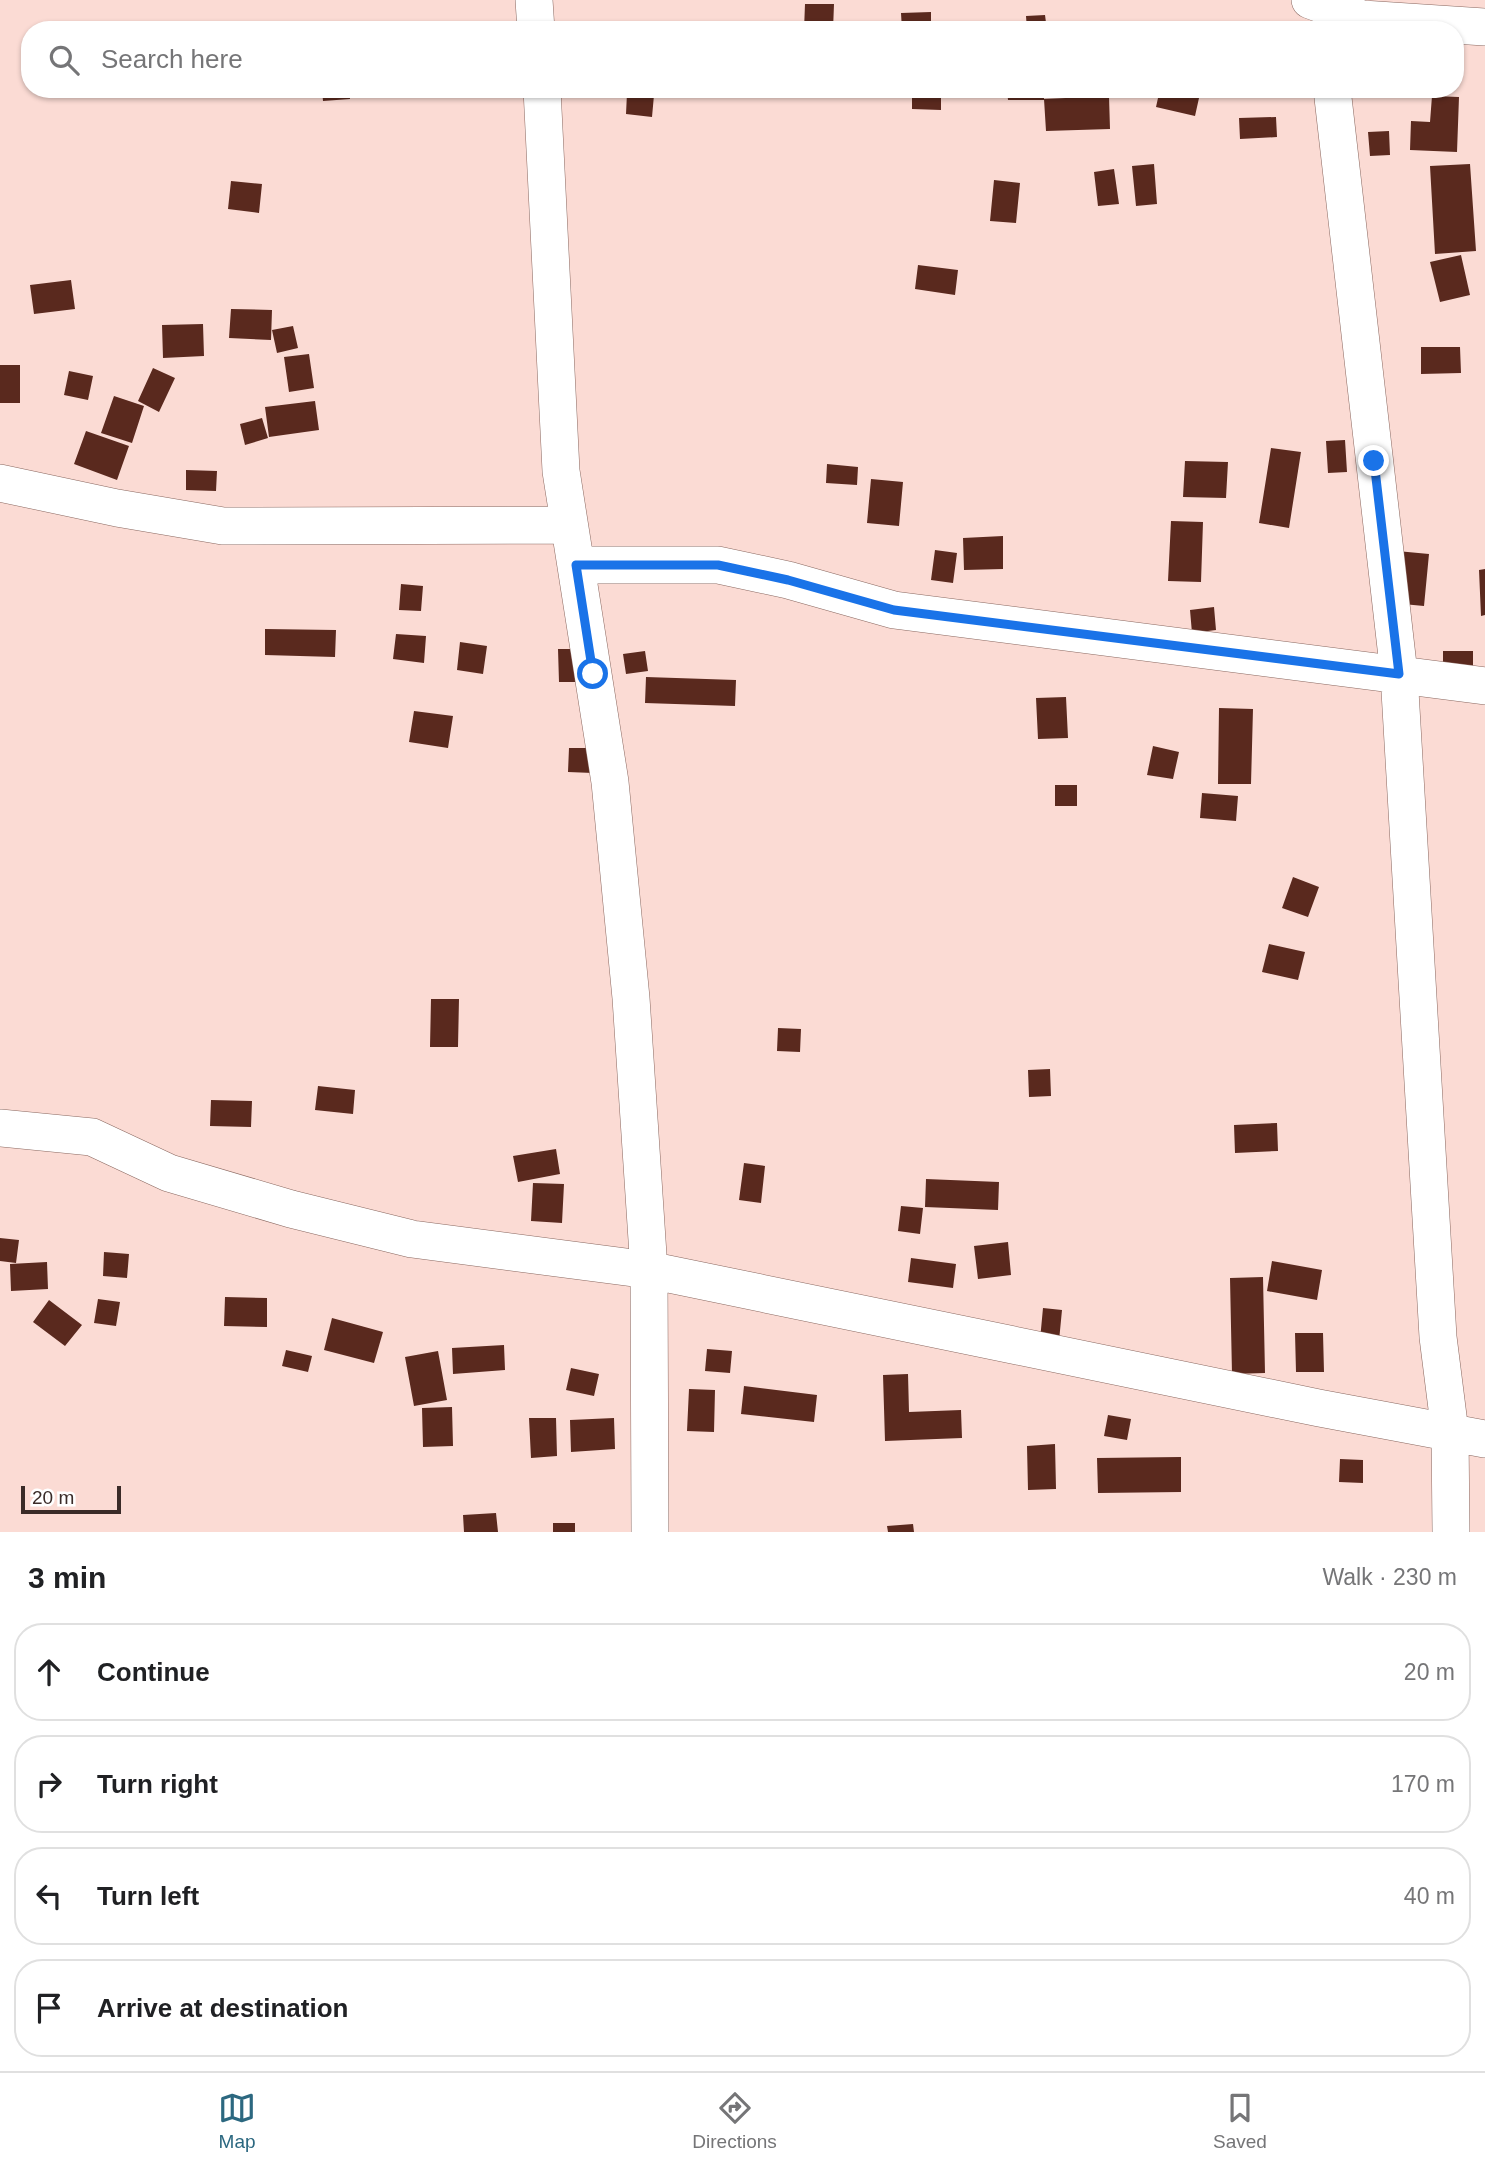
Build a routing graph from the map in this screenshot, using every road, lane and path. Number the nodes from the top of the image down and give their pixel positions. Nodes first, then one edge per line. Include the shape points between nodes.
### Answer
1 (534, 0) edge
2 (1320, 9) edge
3 (536, 21) edge
4 (1393, 21) edge
5 (1464, 26) edge
6 (1485, 27) edge
7 (542, 98) edge
8 (1333, 98) edge
9 (0, 483) edge
10 (569, 525) junction
11 (576, 565) junction
12 (1399, 674) junction
13 (1485, 686) edge
14 (0, 1128) edge
15 (649, 1270) junction
16 (1468, 1436) edge
17 (650, 1532) edge
18 (1451, 1532) edge

1 - 3 street
2 - 4 street
5 - 6 street
7 - 10 street via 561,471
8 - 12 street
9 - 10 street via 223,526
10 - 11 street
11 - 12 street via 718,565 894,610
11 - 15 street via 612,796
12 - 13 street
12 - 16 street via 1438,1336
14 - 15 street via 92,1137 169,1173 412,1239
15 - 16 street
15 - 17 street
16 - 18 street

